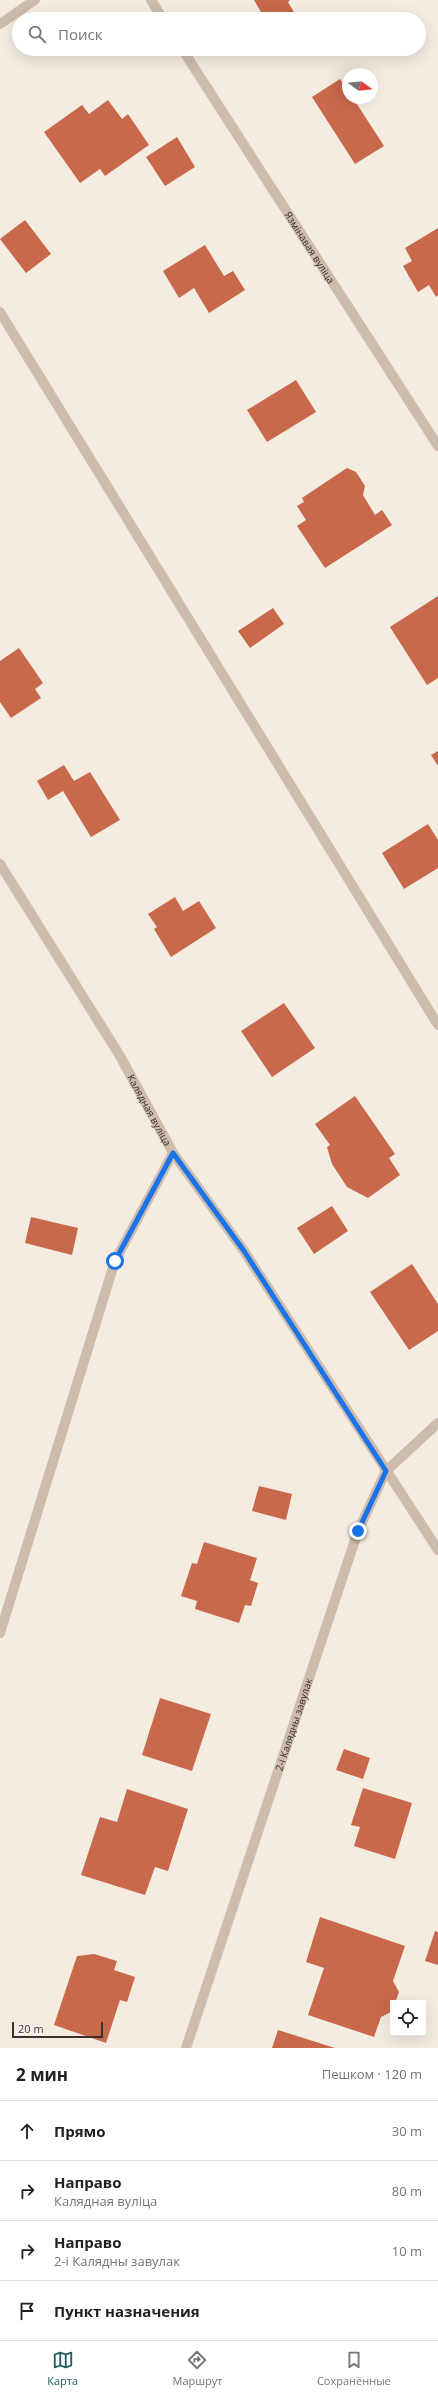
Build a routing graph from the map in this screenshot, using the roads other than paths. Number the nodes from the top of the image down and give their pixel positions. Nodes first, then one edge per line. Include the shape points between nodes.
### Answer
1 (35, 0) edge
2 (151, 0) edge
3 (18, 12) edge
4 (159, 12) edge
5 (12, 16) edge
6 (0, 24) edge
7 (187, 56) edge
8 (0, 312) edge
9 (438, 446) edge
10 (0, 864) edge
11 (438, 1025) edge
12 (173, 1153) junction
13 (438, 1423) edge
14 (386, 1471) junction
15 (438, 1550) edge
16 (0, 1633) edge
17 (186, 2048) edge

1 - 3 street
2 - 4 street
5 - 6 street
7 - 9 street, Язмінавая вуліца
8 - 11 street
10 - 12 street, Калядная вуліца via 120,1056
12 - 14 street, Калядная вуліца via 244,1251
12 - 16 street via 115,1261
13 - 14 street, 2-і Калядны завулак
14 - 15 street, Калядная вуліца
14 - 17 street, 2-і Калядны завулак via 358,1531

